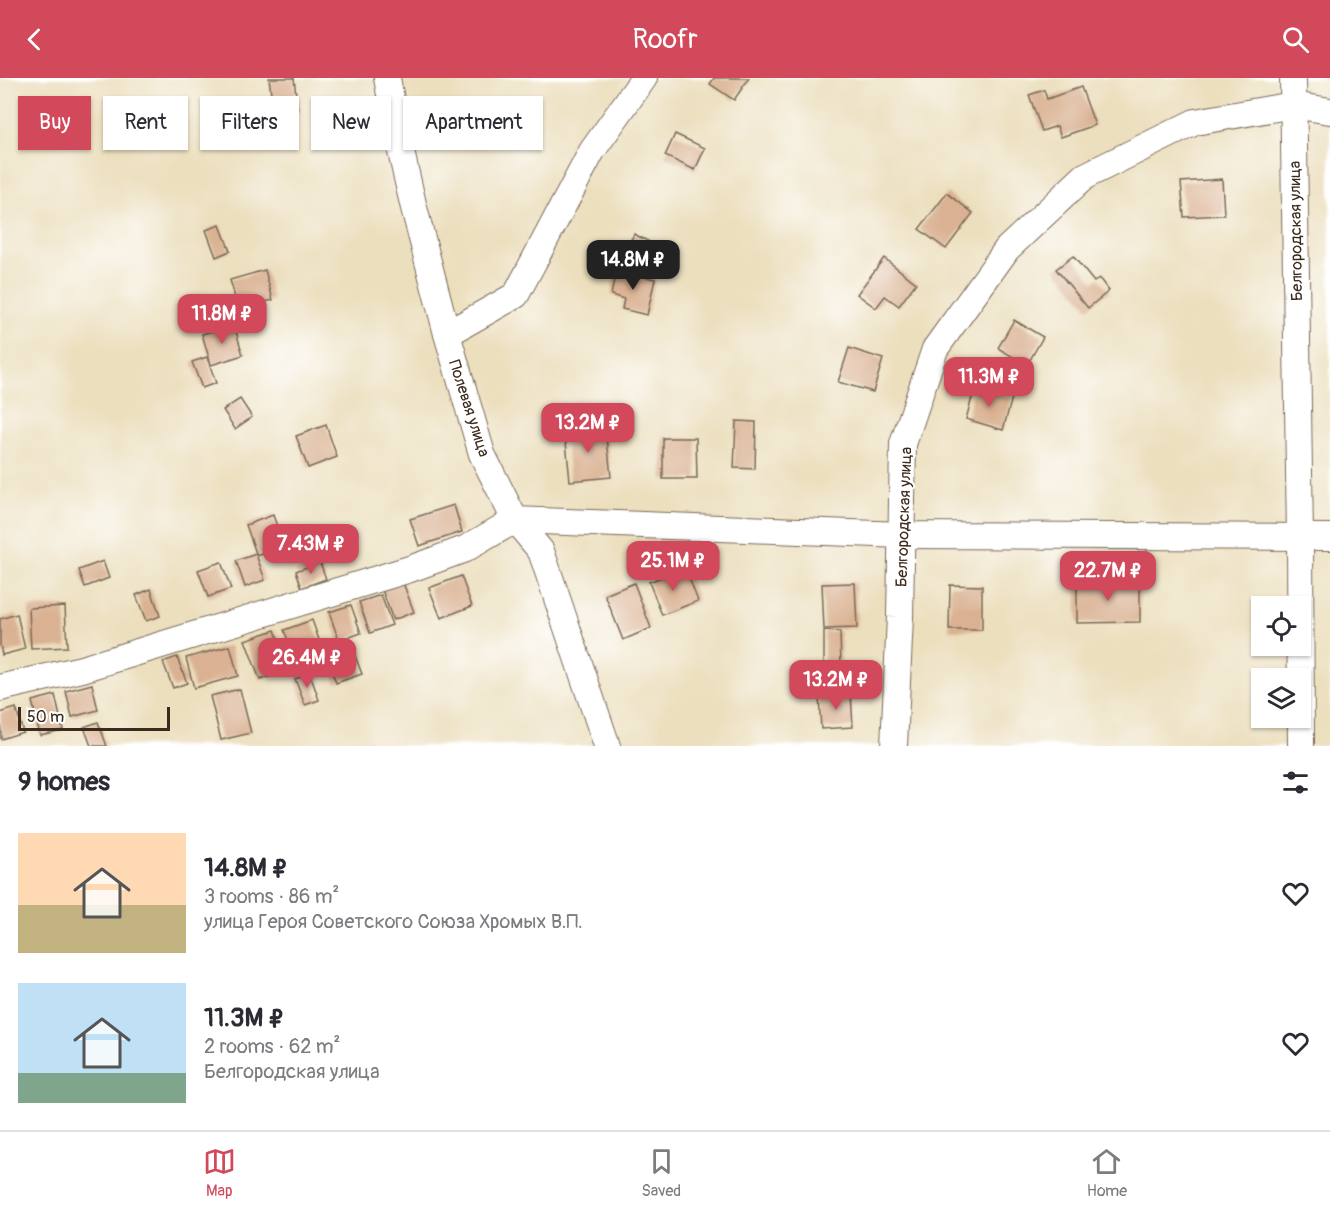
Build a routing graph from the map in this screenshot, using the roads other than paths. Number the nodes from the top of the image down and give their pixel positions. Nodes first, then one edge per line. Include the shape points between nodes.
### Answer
1 (387, 78) edge
2 (644, 78) edge
3 (1293, 78) edge
4 (1293, 105) junction
5 (1330, 111) edge
6 (447, 334) junction
7 (515, 520) junction
8 (902, 535) junction
9 (1300, 537) junction
10 (1330, 537) edge
11 (0, 688) edge
12 (607, 746) edge
13 (894, 746) edge
14 (1301, 746) edge

1 - 6 street, Полевая улица via 399,143
2 - 6 street via 592,151 516,295
3 - 4 street, Белгородская улица
4 - 5 street, Белгородская улица
4 - 8 street, Белгородская улица via 1195,122 1085,176 1006,249 935,349 903,444
4 - 9 street, Белгородская улица
6 - 7 street, Полевая улица via 482,454
7 - 8 street
7 - 11 street via 465,549 410,569 82,669
7 - 12 street, Полевая улица via 541,551
8 - 9 street
8 - 13 street, Белгородская улица
9 - 10 street
9 - 14 street, Белгородская улица

